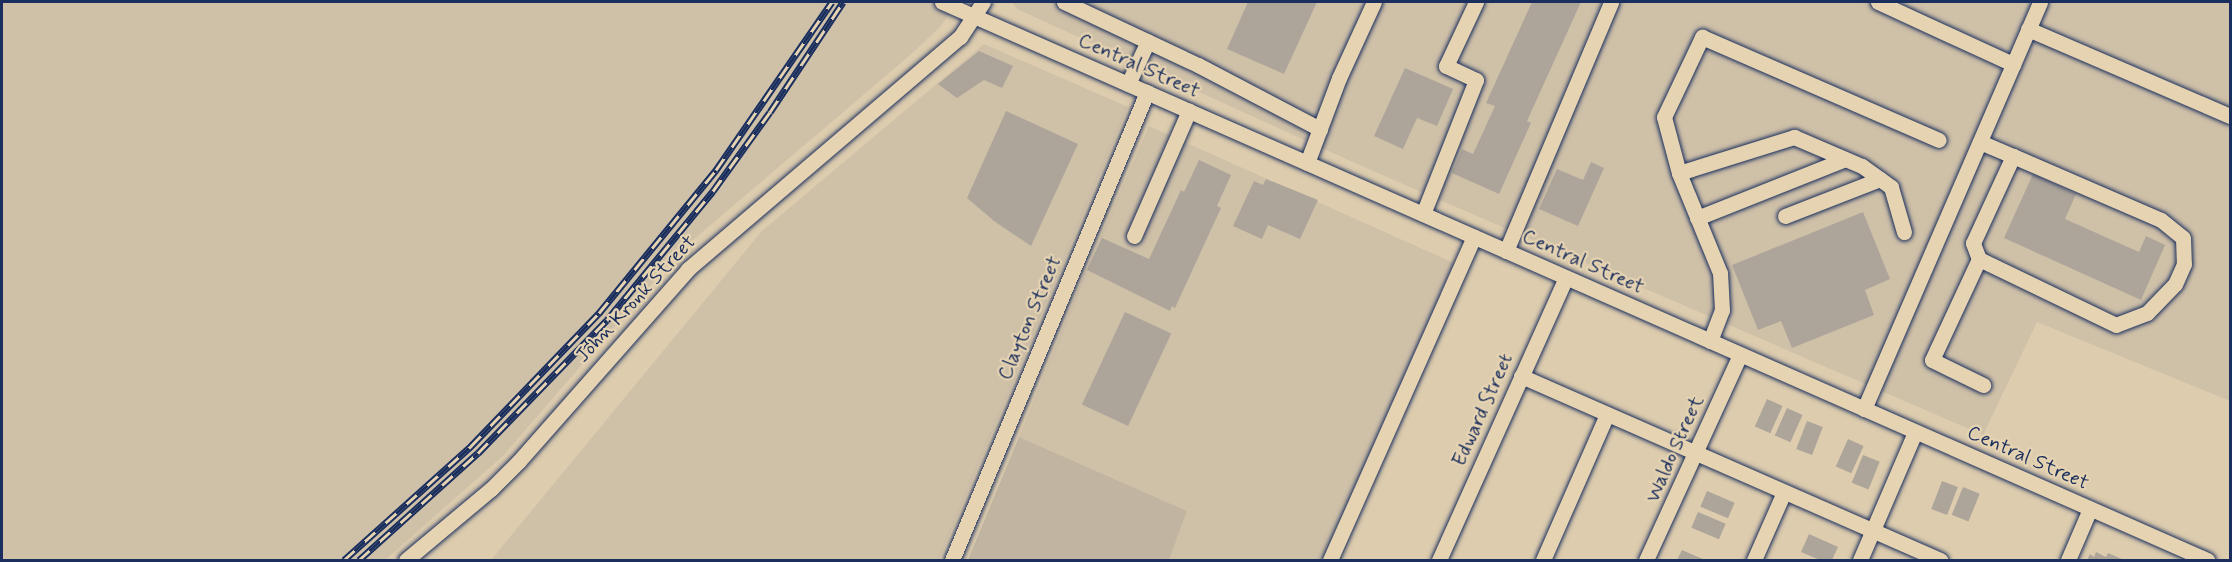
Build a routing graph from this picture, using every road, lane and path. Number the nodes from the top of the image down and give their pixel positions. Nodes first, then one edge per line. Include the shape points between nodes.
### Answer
1 (942, 2) edge
2 (983, 2) edge
3 (1064, 2) edge
4 (1374, 2) edge
5 (1476, 2) edge
6 (1611, 2) edge
7 (1878, 2) edge
8 (2040, 2) edge
9 (976, 16) junction
10 (2028, 29) junction
11 (1148, 41) junction
12 (2013, 64) junction
13 (1128, 84) junction
14 (1147, 92) junction
15 (1189, 111) junction
16 (2230, 116) edge
17 (1320, 129) junction
18 (1939, 140) dead end
19 (1980, 142) junction
20 (2013, 156) junction
21 (1845, 159) junction
22 (1307, 163) junction
23 (1679, 173) junction
24 (1881, 179) junction
25 (1423, 214) junction
26 (1785, 216) dead end
27 (1697, 218) junction
28 (1904, 232) dead end
29 (1134, 237) dead end
30 (1474, 237) junction
31 (1506, 251) junction
32 (1978, 259) junction
33 (1566, 278) junction
34 (1710, 341) junction
35 (1740, 354) junction
36 (1521, 376) junction
37 (1983, 385) dead end
38 (1864, 409) junction
39 (1607, 414) junction
40 (1915, 432) junction
41 (1697, 453) junction
42 (1784, 492) junction
43 (2090, 509) junction
44 (1873, 531) junction
45 (406, 561) edge
46 (952, 561) edge
47 (1330, 561) edge
48 (1439, 561) edge
49 (1543, 561) edge
50 (1646, 561) edge
51 (1754, 561) edge
52 (1860, 561) edge
53 (1940, 561) edge
54 (2068, 561) edge
55 (2207, 561) edge

1 - 9 street, Central Street
2 - 9 street, John Kronk Street
3 - 11 street
4 - 17 street
5 - 25 street via 1446,66 1476,80
6 - 31 street
7 - 12 street
8 - 10 street
9 - 13 street, Central Street
9 - 45 street, John Kronk Street via 960,37 688,269 519,461
10 - 12 street
10 - 16 street
11 - 13 street
11 - 17 street
12 - 19 street
13 - 14 street, Central Street
14 - 15 street, Central Street
14 - 46 street, Clayton Street
15 - 22 street, Central Street
15 - 29 street
17 - 22 street
18 - 23 street via 1702,38 1664,117
19 - 20 street
19 - 38 street
20 - 32 street via 1973,243
20 - 32 street via 2161,220 2183,238 2184,264 2175,284 2147,314 2116,325
21 - 23 street via 1794,137
21 - 24 street
21 - 27 street
22 - 25 street, Central Street
23 - 27 street
24 - 26 street
24 - 28 street via 1891,187
25 - 30 street, Central Street
27 - 34 street via 1720,273 1722,310
30 - 31 street, Central Street
30 - 47 street
31 - 33 street, Central Street
32 - 37 street via 1932,360
33 - 34 street, Central Street
33 - 36 street, Edward Street
34 - 35 street, Central Street
35 - 38 street, Central Street
35 - 41 street, Waldo Street
36 - 39 street
36 - 48 street, Edward Street
38 - 40 street, Central Street
39 - 41 street
39 - 49 street
40 - 43 street, Central Street
40 - 44 street
41 - 42 street
41 - 50 street, Waldo Street
42 - 44 street
42 - 51 street
43 - 54 street
43 - 55 street, Central Street
44 - 52 street
44 - 53 street

